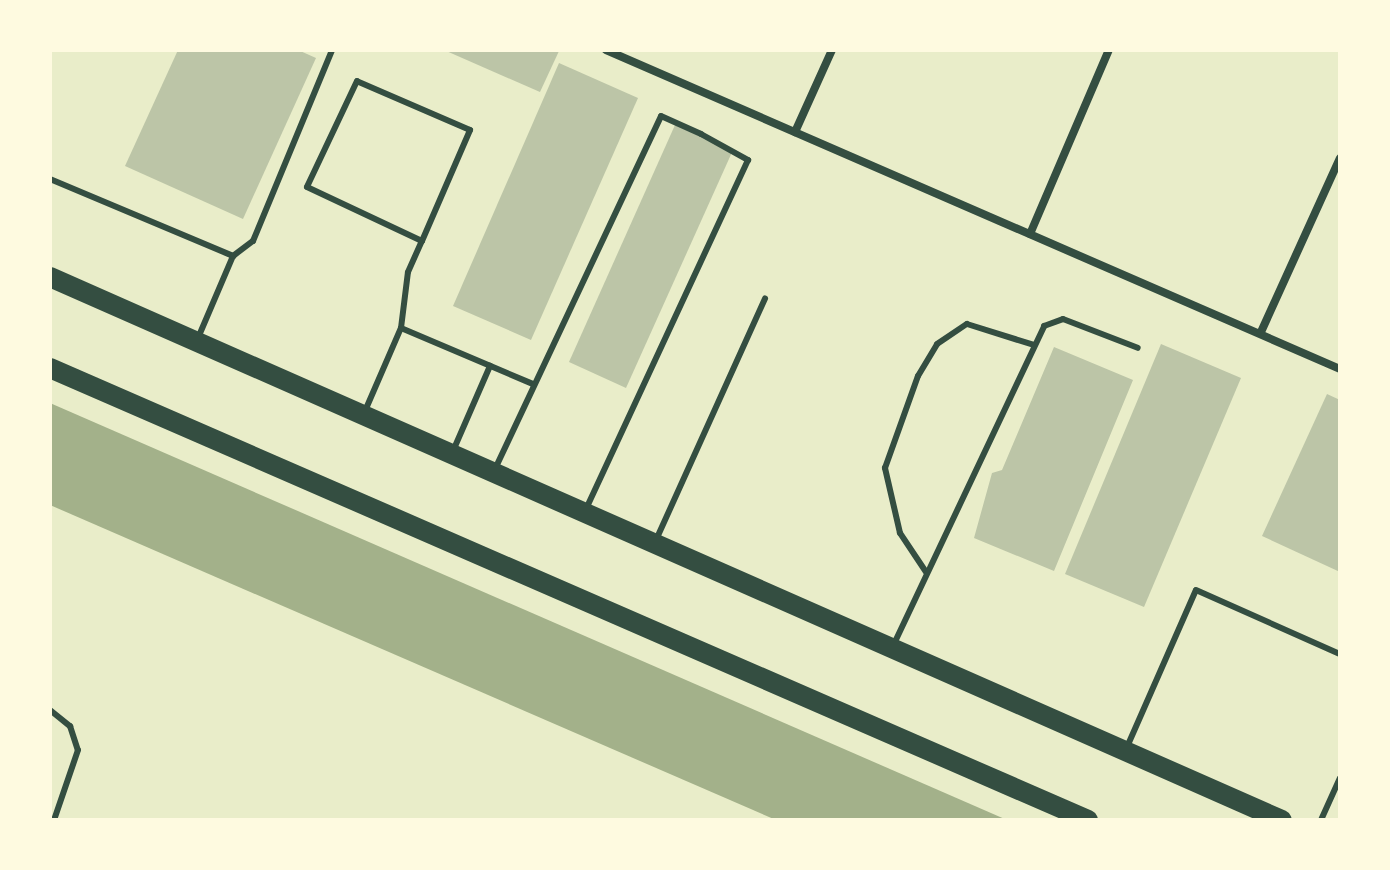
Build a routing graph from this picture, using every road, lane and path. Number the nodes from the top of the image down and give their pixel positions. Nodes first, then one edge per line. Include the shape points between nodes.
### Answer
1 (332, 50) edge
2 (606, 50) edge
3 (832, 50) edge
4 (1109, 50) edge
5 (795, 132) junction
6 (1340, 158) edge
7 (50, 179) edge
8 (1030, 234) junction
9 (422, 241) junction
10 (233, 256) junction
11 (50, 277) edge
12 (765, 299) dead end
13 (401, 328) junction
14 (1261, 332) junction
15 (196, 341) junction
16 (1034, 345) junction
17 (1138, 348) dead end
18 (490, 366) junction
19 (50, 368) edge
20 (1340, 369) edge
21 (533, 384) junction
22 (364, 415) junction
23 (452, 453) junction
24 (494, 472) junction
25 (584, 512) junction
26 (655, 543) junction
27 (926, 572) junction
28 (893, 647) junction
29 (1340, 654) edge
30 (50, 710) edge
31 (1125, 751) junction
32 (1340, 778) edge
33 (54, 820) edge
34 (1088, 820) edge
35 (1282, 820) edge
36 (1321, 820) edge

1 - 10 lane via 253,241
2 - 5 street
3 - 5 street
4 - 8 street
5 - 8 street
6 - 14 street
7 - 10 lane
8 - 14 street
9 - 9 lane via 470,130 357,81 307,187
9 - 13 lane via 408,272
10 - 15 lane
11 - 15 main road
12 - 26 lane
13 - 18 lane
13 - 22 lane
14 - 20 street
15 - 22 main road
16 - 17 lane via 1044,326 1063,319
16 - 27 lane via 941,557
16 - 27 lane via 967,324 937,344 918,376 885,468 900,533
18 - 21 lane
18 - 23 lane
19 - 34 main road
21 - 24 lane
21 - 25 lane via 661,116 748,160
22 - 23 main road
23 - 24 main road
24 - 25 main road
25 - 26 main road
26 - 28 main road
27 - 28 lane
28 - 31 main road
29 - 31 lane via 1196,590
30 - 33 lane via 70,726 78,750
31 - 35 main road
32 - 36 lane

